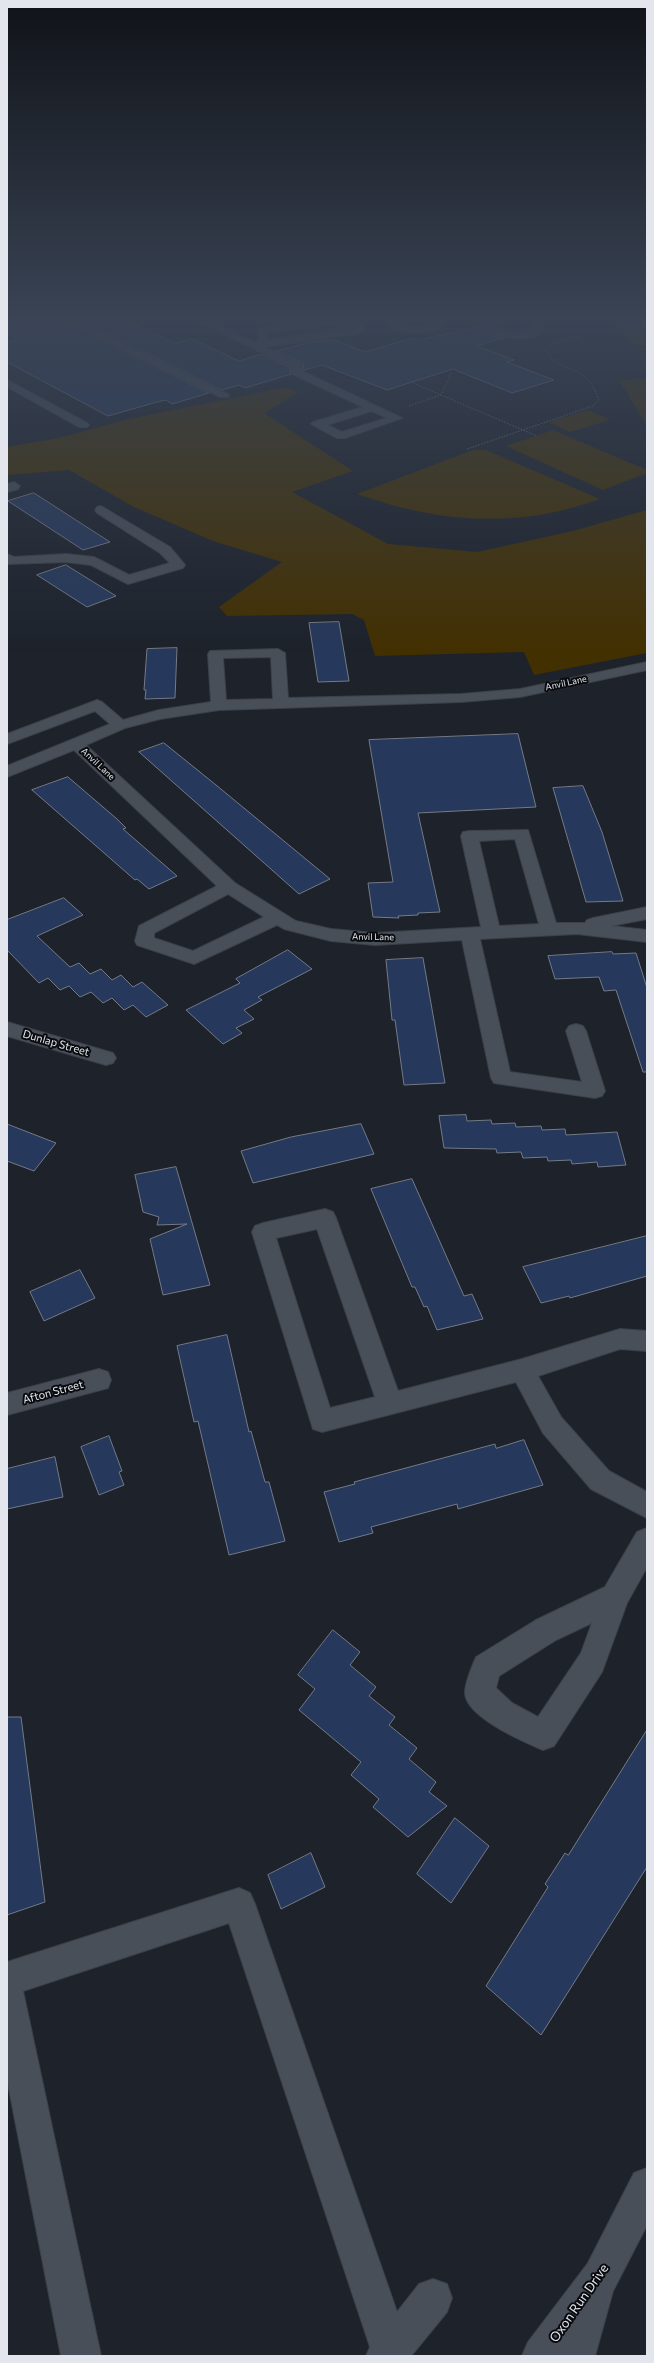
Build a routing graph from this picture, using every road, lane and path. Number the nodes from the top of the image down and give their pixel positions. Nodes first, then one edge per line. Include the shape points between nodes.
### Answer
1 (332, 431) edge
2 (356, 431) edge
3 (516, 431) edge
4 (527, 431) edge
5 (537, 436) dead end
6 (467, 449) dead end
7 (101, 510) dead end
8 (8, 561) edge
9 (647, 666) edge
10 (281, 702) junction
11 (219, 705) junction
12 (120, 725) junction
13 (7, 740) edge
14 (76, 744) junction
15 (7, 772) edge
16 (229, 887) junction
17 (647, 913) edge
18 (277, 918) junction
19 (577, 928) junction
20 (549, 929) junction
21 (491, 932) junction
22 (470, 934) junction
23 (647, 936) edge
24 (7, 1029) edge
25 (576, 1031) dead end
26 (106, 1058) dead end
27 (647, 1341) edge
28 (522, 1370) junction
29 (99, 1380) dead end
30 (7, 1404) edge
31 (390, 1404) junction
32 (647, 1506) edge
33 (647, 1540) edge
34 (615, 1597) junction
35 (7, 1979) edge
36 (7, 1994) edge
37 (647, 2186) edge
38 (600, 2276) junction
39 (433, 2298) dead end
40 (388, 2353) edge
41 (82, 2356) edge
42 (542, 2356) edge
43 (575, 2356) edge

1 - 2 street via 341,436
3 - 6 path
4 - 5 path
7 - 8 street via 165,550 178,565 128,580 101,563 90,560 66,558
9 - 10 street, Anvil Lane via 520,692 461,698
10 - 11 street, Anvil Lane
10 - 11 street via 278,653 215,654
11 - 12 street, Anvil Lane via 159,715
12 - 13 street via 97,705
12 - 14 street, Anvil Lane
14 - 15 street
14 - 16 street, Anvil Lane
16 - 18 street, Anvil Lane
16 - 18 street via 145,930 144,941 194,958
17 - 19 street
18 - 22 street, Anvil Lane via 290,925 331,935 376,939
19 - 20 street, Anvil Lane
19 - 23 street, Anvil Lane
20 - 21 street, Anvil Lane
20 - 21 street via 522,834 469,836
21 - 22 street, Anvil Lane
22 - 25 street via 501,1078 595,1091
24 - 26 street, Dunlap Street
27 - 28 street via 620,1339
28 - 31 street
28 - 32 street via 552,1425 600,1480
29 - 30 street, Afton Street
31 - 31 street via 322,1421 263,1232 324,1218
33 - 34 street
34 - 34 street via 592,1662 544,1735 500,1714 480,1693 486,1667 546,1630
35 - 40 street via 239,1904
36 - 41 street
37 - 38 street, Oxon Run Drive
38 - 42 street, Oxon Run Drive
38 - 43 street
39 - 40 street

